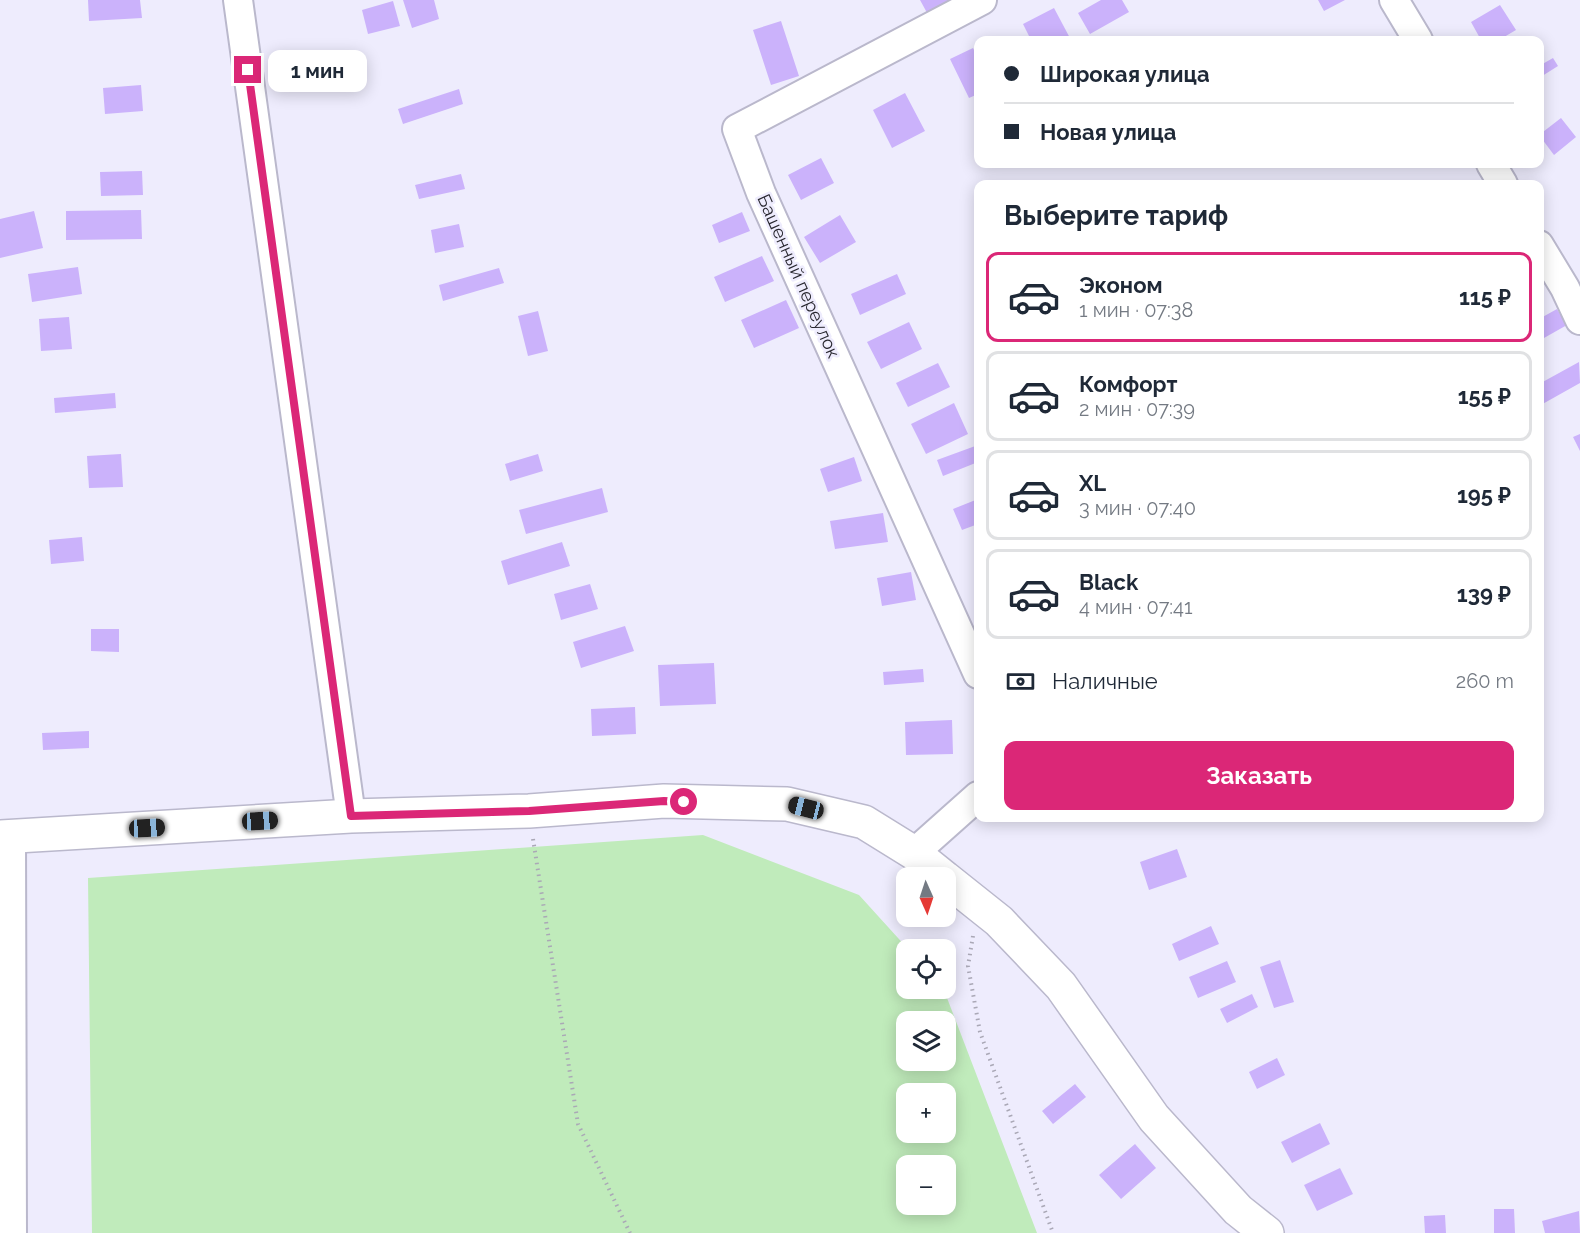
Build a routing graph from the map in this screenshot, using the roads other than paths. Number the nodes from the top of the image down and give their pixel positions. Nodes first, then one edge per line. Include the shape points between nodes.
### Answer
1 (238, 0) edge
2 (982, 0) edge
3 (1394, 0) edge
4 (1416, 36) edge
5 (1544, 253) edge
6 (1580, 320) edge
7 (974, 665) edge
8 (974, 800) edge
9 (351, 816) junction
10 (5, 836) edge
11 (914, 853) junction
12 (931, 867) edge
13 (956, 887) edge
14 (12, 1233) edge
15 (1267, 1233) edge

1 - 9 street
2 - 7 street, Башенный переулок via 737,129 761,193
3 - 4 street
5 - 6 street
8 - 11 street
9 - 10 street
9 - 11 street via 529,811 664,801 787,804 864,822
10 - 14 street
11 - 12 street
13 - 15 street via 999,921 1061,986 1154,1118 1238,1210

